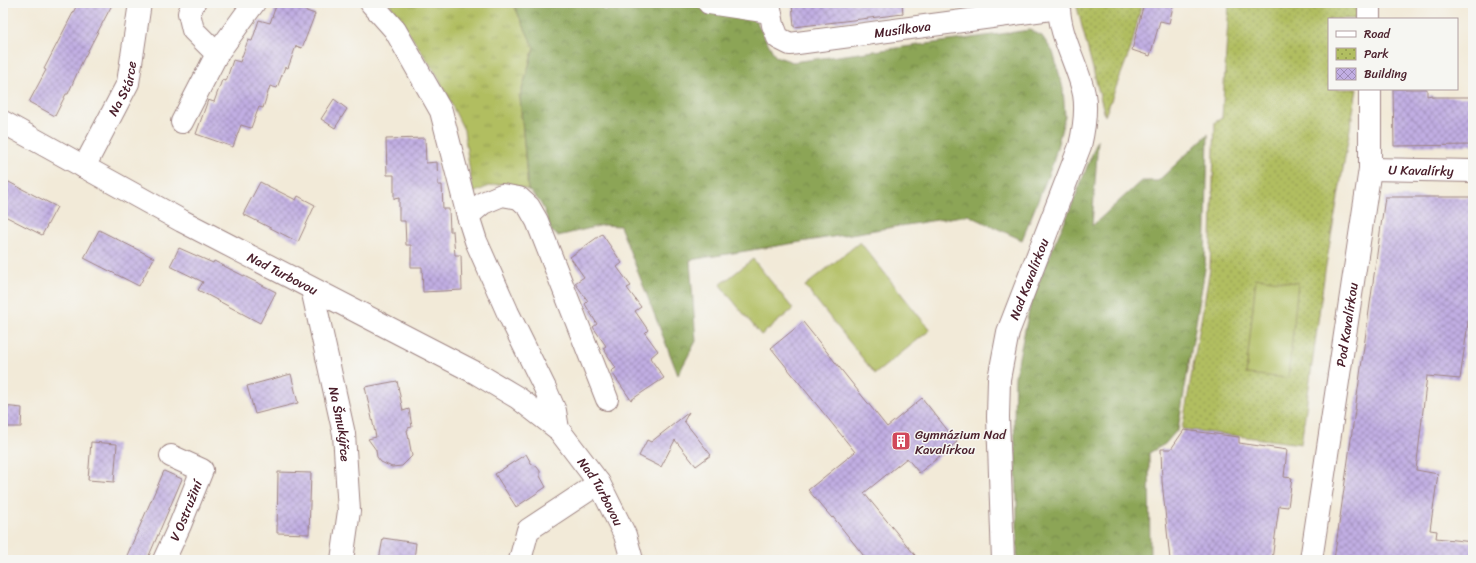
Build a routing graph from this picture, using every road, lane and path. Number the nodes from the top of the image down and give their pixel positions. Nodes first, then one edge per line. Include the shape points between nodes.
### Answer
1 (140, 3) edge
2 (194, 3) edge
3 (254, 3) edge
4 (371, 3) edge
5 (709, 3) edge
6 (1369, 3) edge
7 (1059, 5) edge
8 (770, 8) edge
9 (1369, 18) edge
10 (217, 54) junction
11 (1370, 90) edge
12 (3, 122) edge
13 (182, 122) dead end
14 (84, 167) junction
15 (1370, 169) junction
16 (1473, 171) edge
17 (468, 216) junction
18 (312, 289) junction
19 (607, 399) dead end
20 (558, 430) junction
21 (171, 456) dead end
22 (599, 483) junction
23 (164, 560) edge
24 (342, 560) edge
25 (520, 560) edge
26 (632, 560) edge
27 (1003, 560) edge
28 (1311, 560) edge

1 - 14 street, Na Stárce via 128,83
2 - 10 street via 189,13 193,30
3 - 10 street
4 - 17 street, Nad Turbovou via 395,30 441,111
5 - 8 street
6 - 9 street
7 - 8 street, Musílkova via 790,44 778,38
7 - 27 street, Nad Kavalírkou via 1060,20 1084,94 1085,125 1080,146 1008,332 999,379
10 - 13 street
11 - 15 street, Pod Kavalírkou
12 - 14 street, Nad Turbovou
14 - 18 street, Nad Turbovou via 182,222
15 - 16 street, U Kavalírky
15 - 28 street, Pod Kavalírkou
17 - 19 street via 483,203 502,195 519,198 529,207 537,221
17 - 20 street, Nad Turbovou via 476,241 508,313 555,411
18 - 20 street, Nad Turbovou via 476,373 518,398
18 - 24 street, Na Šmukýřce via 344,434 349,511
20 - 22 street, Nad Turbovou
21 - 23 street, V Ostružiní via 202,470
22 - 25 street via 528,530
22 - 26 street, Nad Turbovou via 625,535

